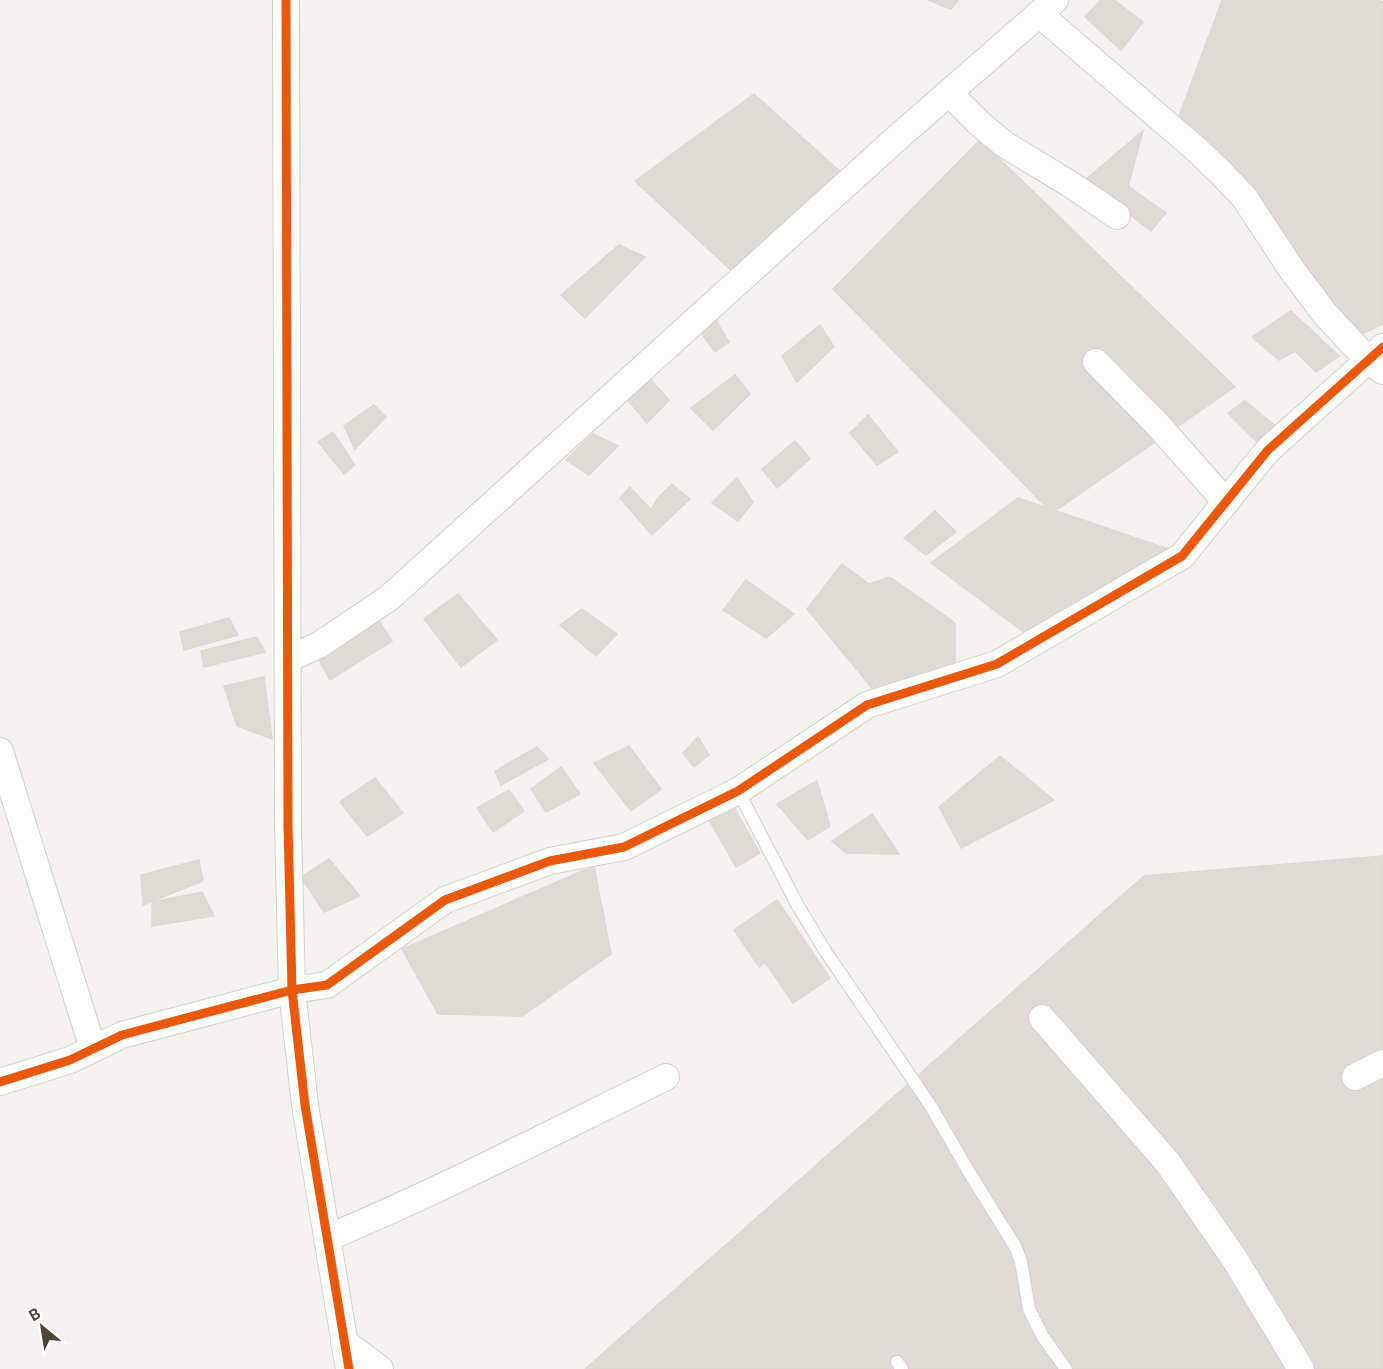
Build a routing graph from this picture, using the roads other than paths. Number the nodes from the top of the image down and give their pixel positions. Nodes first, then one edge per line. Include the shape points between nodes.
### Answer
1 (286, 0) edge
2 (1047, 7) edge
3 (949, 93) junction
4 (1117, 216) dead end
5 (1378, 360) edge
6 (1096, 362) dead end
7 (1226, 502) junction
8 (288, 659) junction
9 (0, 752) edge
10 (738, 791) junction
11 (292, 990) junction
12 (1041, 1018) dead end
13 (93, 1049) junction
14 (1383, 1064) edge
15 (666, 1077) dead end
16 (1355, 1077) dead end
17 (0, 1082) edge
18 (327, 1238) junction
19 (344, 1342) junction
20 (349, 1369) edge
21 (380, 1369) edge
22 (1066, 1369) edge
23 (1301, 1369) edge

1 - 8 street
2 - 3 street
2 - 5 street via 1244,197 1325,314
3 - 4 street via 1004,144
3 - 8 street via 389,598 319,645
5 - 7 street via 1268,450
6 - 7 street
7 - 10 street via 1182,556 997,664 867,705
8 - 11 street
9 - 13 street
10 - 11 street via 624,847 550,861 445,900 327,985
10 - 22 lane via 798,906 930,1105 1016,1248 1029,1308 1042,1337
11 - 13 street via 122,1035
11 - 18 street via 305,1105
12 - 23 street via 1168,1163 1234,1258
13 - 17 street
14 - 16 street
15 - 18 street
18 - 19 street
19 - 20 street
19 - 21 street

